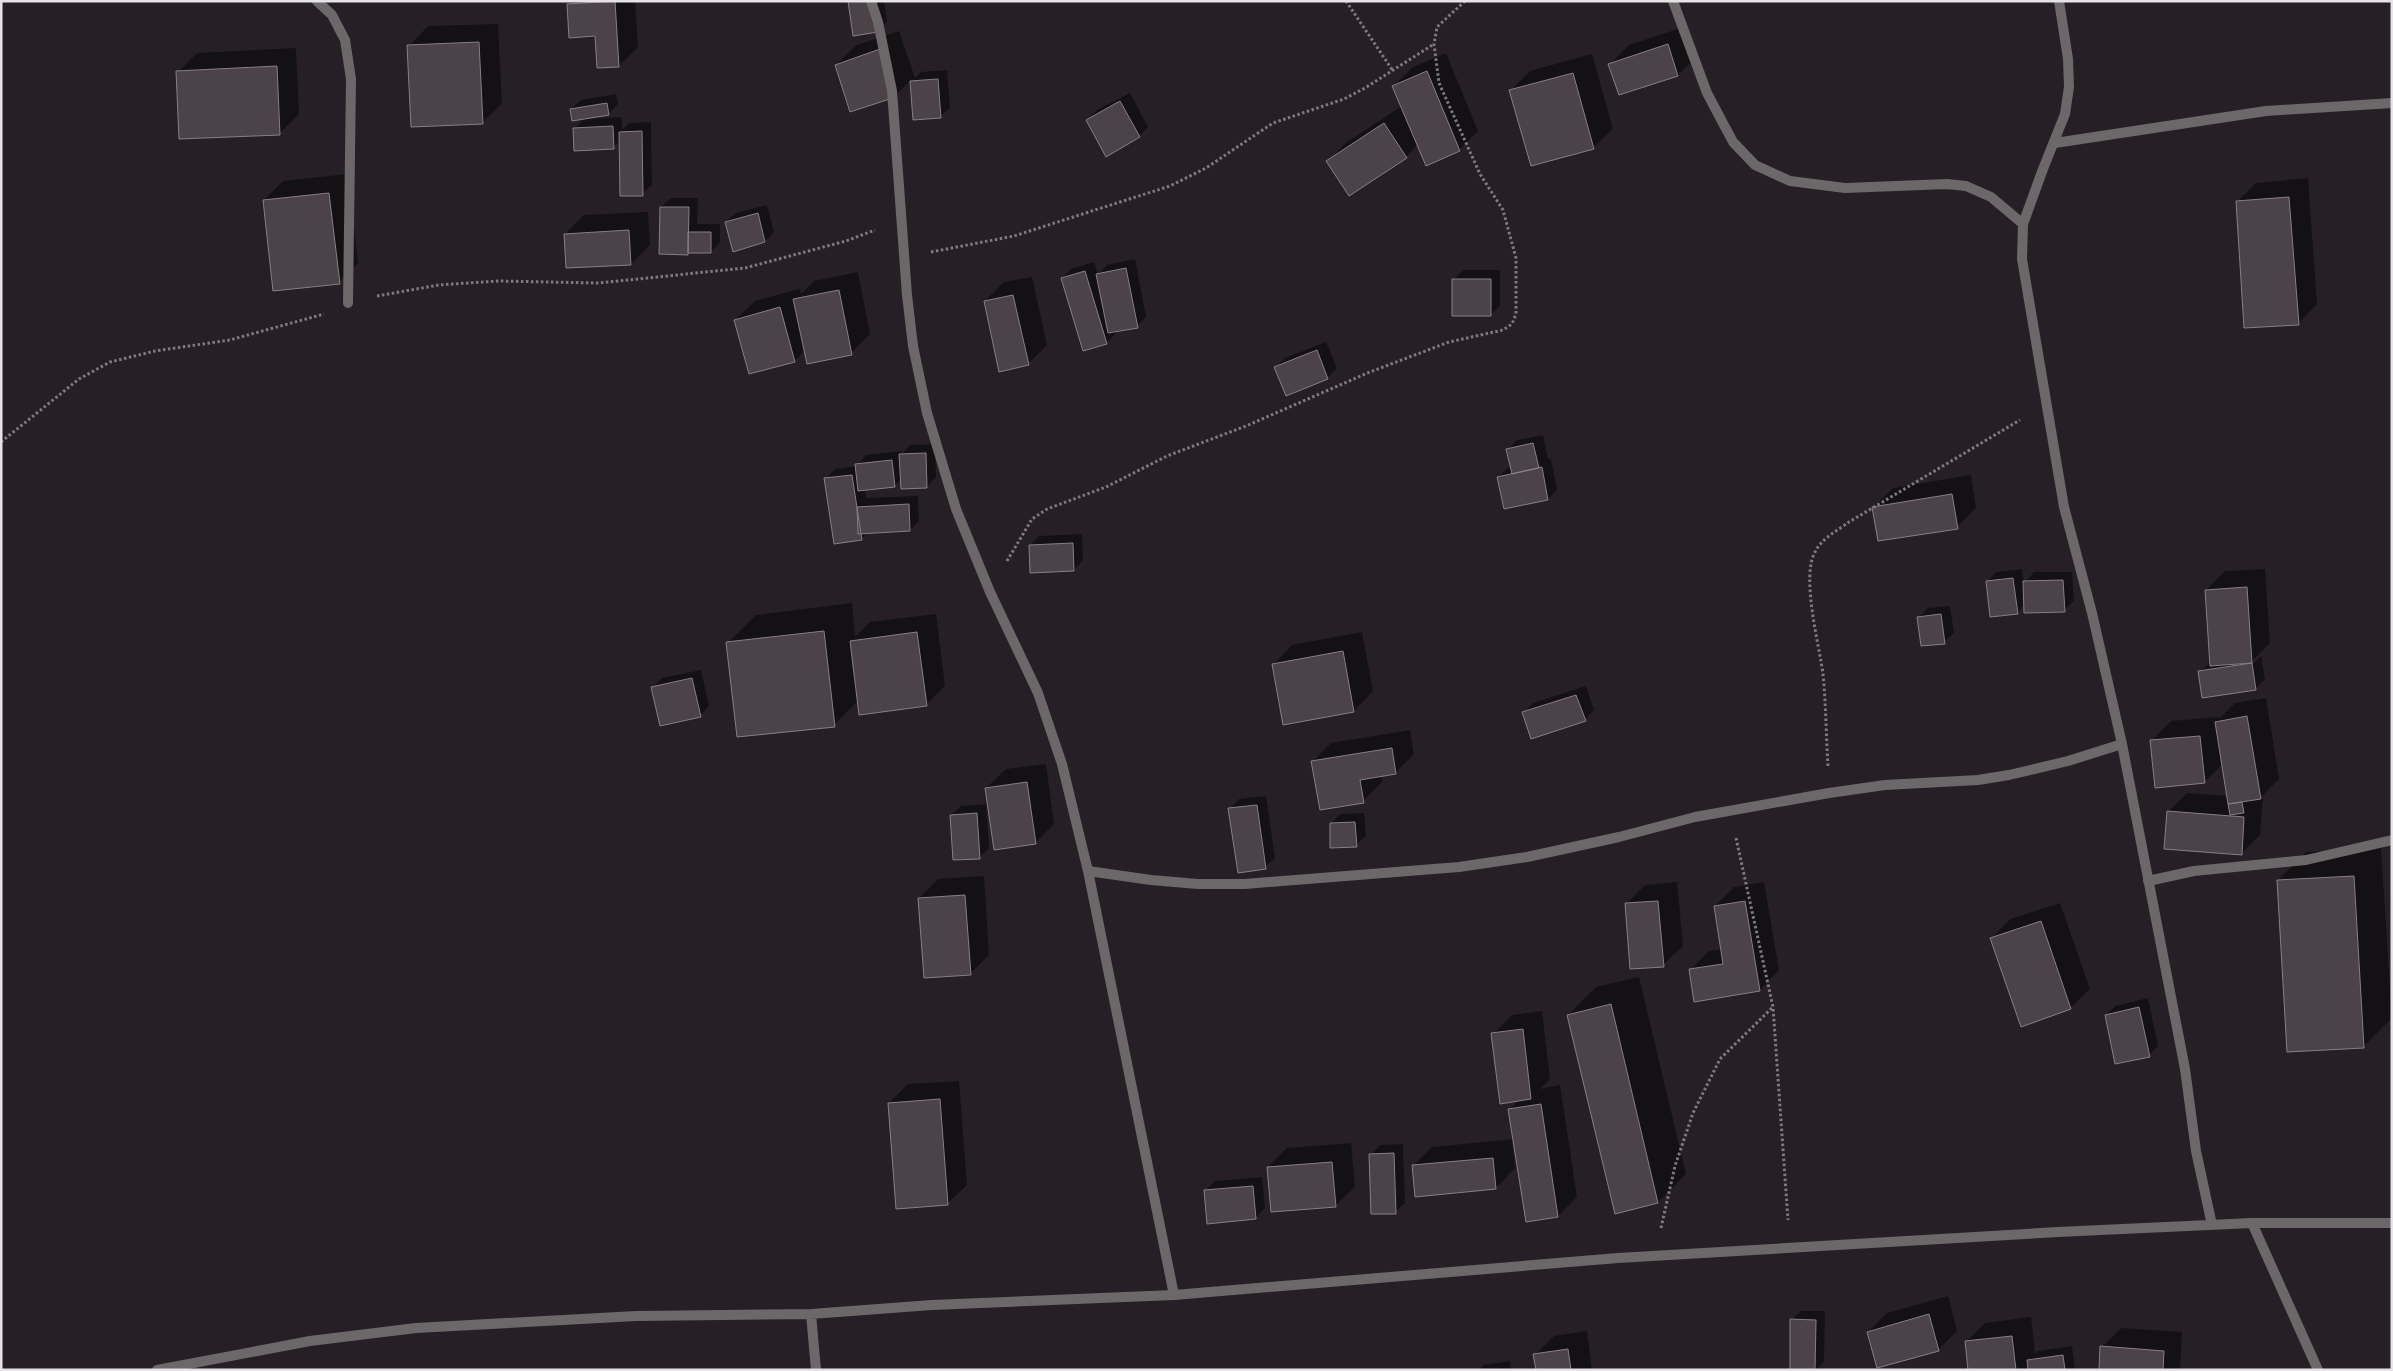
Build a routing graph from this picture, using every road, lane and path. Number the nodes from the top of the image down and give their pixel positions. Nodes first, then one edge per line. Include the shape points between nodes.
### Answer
1 (317, 1) edge
2 (871, 1) edge
3 (1346, 1) edge
4 (1465, 1) edge
5 (1673, 1) edge
6 (2058, 1) edge
7 (1434, 44) junction
8 (1393, 71) junction
9 (2392, 103) edge
10 (2055, 143) junction
11 (901, 220) junction
12 (2023, 224) junction
13 (904, 257) junction
14 (348, 304) junction
15 (2046, 404) junction
16 (1, 442) edge
17 (990, 592) junction
18 (2122, 744) junction
19 (1829, 793) junction
20 (1730, 810) junction
21 (2392, 840) edge
22 (1088, 872) junction
23 (2148, 881) junction
24 (1773, 1007) junction
25 (2252, 1223) junction
26 (2392, 1223) edge
27 (2212, 1225) junction
28 (1790, 1248) junction
29 (1655, 1256) junction
30 (1174, 1295) junction
31 (811, 1314) junction
32 (157, 1370) edge
33 (816, 1370) edge
34 (2318, 1370) edge

1 - 14 street via 332,15 345,40 351,79
2 - 11 street via 892,91
3 - 8 path
4 - 7 path via 1437,27
5 - 12 street via 1708,93 1733,142 1755,165 1790,181 1845,188 1966,186 1991,197
6 - 10 street via 2068,59 2069,87 2066,114
7 - 8 path
7 - 17 path via 1439,83 1480,174 1503,210 1516,258 1516,314 1512,324 1503,330 1449,342 1370,372 1167,456 1106,487 1047,509 1032,519
8 - 13 path via 1344,99 1273,123 1206,168 1170,186 1014,236
9 - 10 street via 2266,111
10 - 12 street
11 - 13 street
11 - 14 path via 846,241 746,268 598,283 439,285 391,292
12 - 15 street via 2022,260
13 - 17 street via 913,346 927,413 956,509
14 - 16 path via 321,315 230,340 155,351 110,362 79,380
15 - 18 street via 2064,506
15 - 19 path via 1849,522 1815,550 1810,564 1810,588 1823,676
17 - 22 street via 1038,692 1062,764
18 - 19 street via 2009,775
18 - 23 street
19 - 20 street
20 - 22 street via 1527,856 1459,867 1245,884 1198,884
20 - 24 path
21 - 23 street via 2306,860 2194,872
22 - 30 street
23 - 27 street
24 - 28 path
24 - 29 path via 1720,1059 1692,1113 1675,1166
25 - 26 street
25 - 27 street
25 - 34 street
27 - 28 street
28 - 29 street
29 - 30 street
30 - 31 street via 932,1304
31 - 32 street via 636,1316 416,1328 310,1341
31 - 33 street

